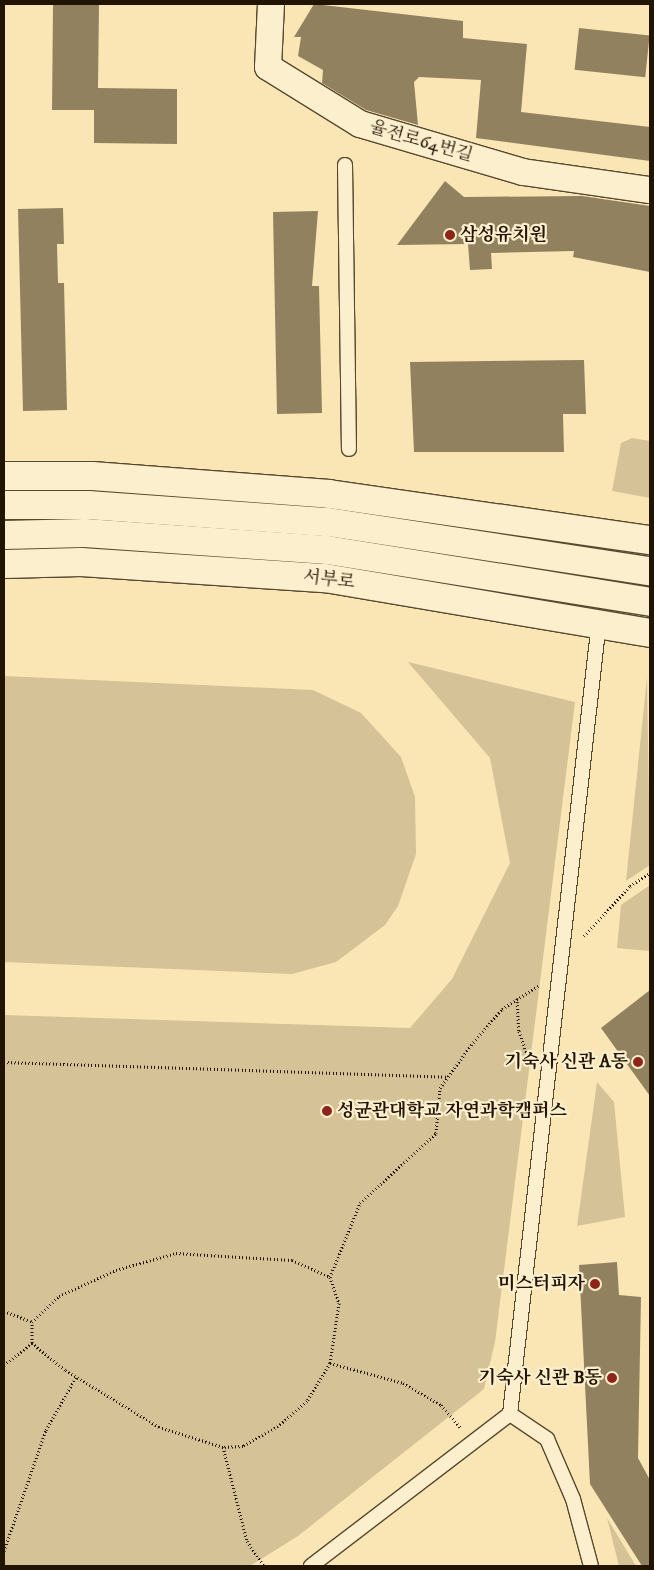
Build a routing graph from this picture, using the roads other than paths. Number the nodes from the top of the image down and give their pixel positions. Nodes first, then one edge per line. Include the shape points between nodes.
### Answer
1 (271, 4) edge
2 (345, 165) dead end
3 (650, 190) edge
4 (349, 449) dead end
5 (4, 476) edge
6 (4, 506) edge
7 (4, 534) edge
8 (650, 540) edge
9 (4, 564) edge
10 (650, 571) edge
11 (650, 602) edge
12 (599, 622) junction
13 (650, 633) edge
14 (510, 1414) junction
15 (311, 1566) edge
16 (591, 1566) edge

1 - 3 street, 율전로64번길 via 268,67 360,124 524,172
2 - 4 lane
5 - 8 street via 92,476 329,494
6 - 10 street via 88,505 328,522
7 - 11 street, 서부로 via 85,533 327,550
9 - 12 street, 서부로 via 81,562 325,578
12 - 13 street, 서부로
12 - 14 lane
14 - 15 lane
14 - 16 lane via 547,1439 573,1499

